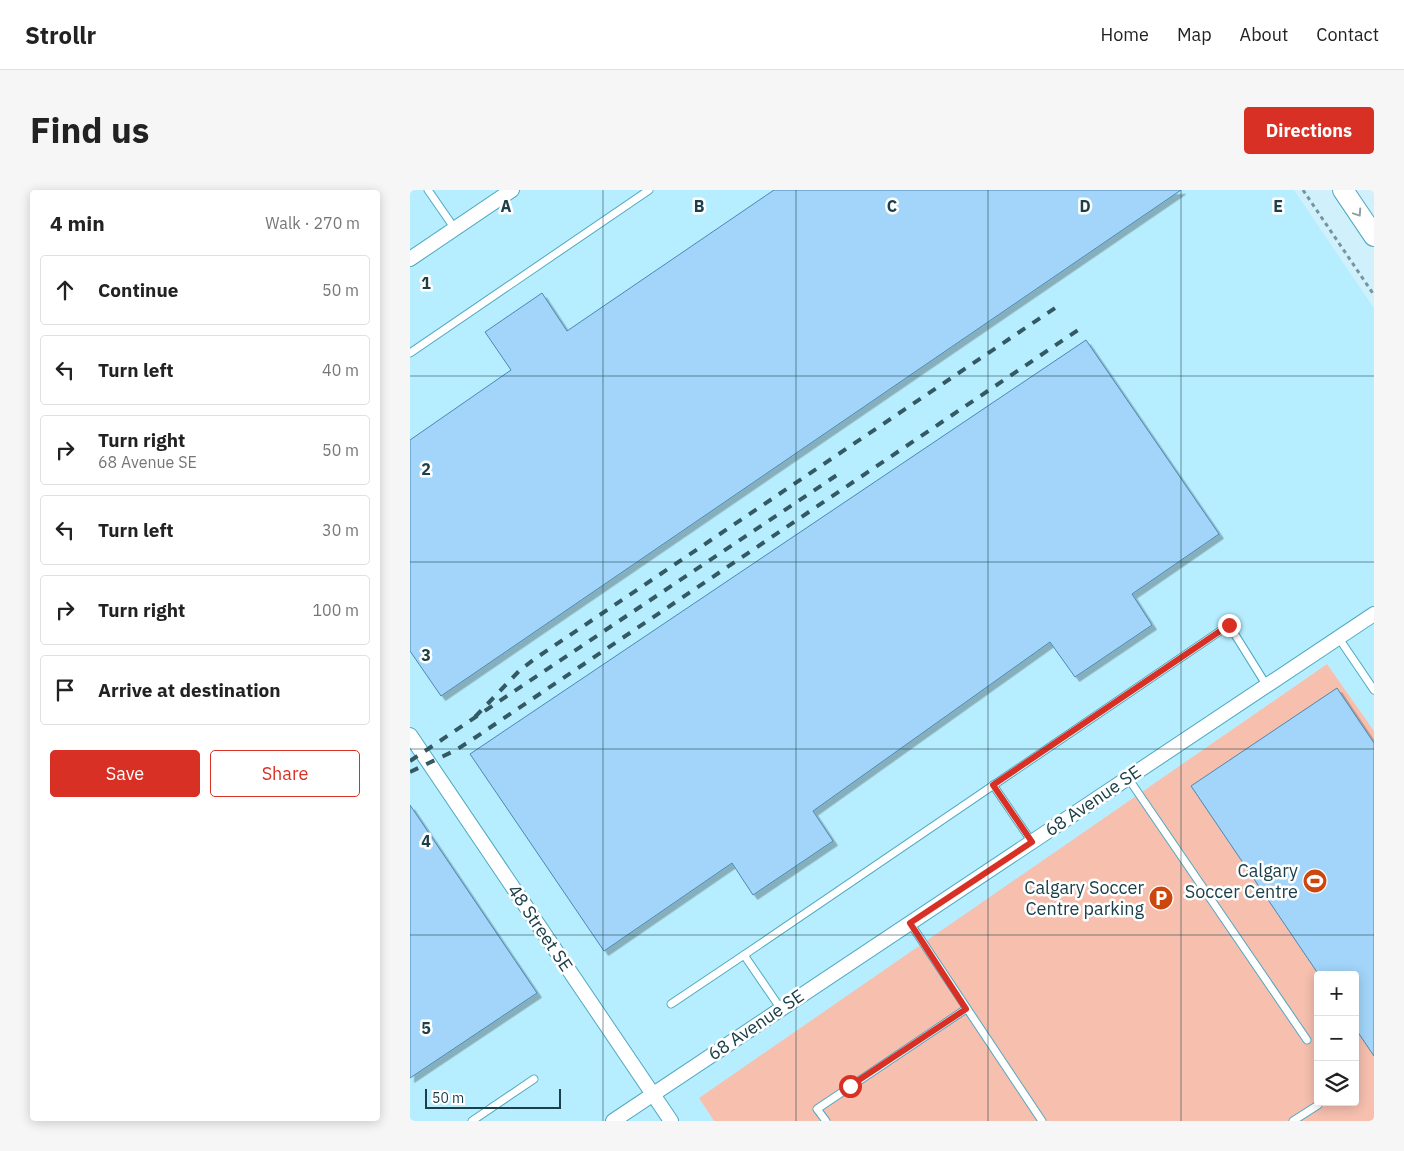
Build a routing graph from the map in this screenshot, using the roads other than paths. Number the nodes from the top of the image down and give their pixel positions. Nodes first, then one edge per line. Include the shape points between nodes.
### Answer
1 (428, 190) edge
2 (512, 190) edge
3 (649, 190) edge
4 (1343, 190) edge
5 (455, 229) junction
6 (1374, 236) edge
7 (410, 259) edge
8 (410, 353) edge
9 (1374, 614) edge
10 (1338, 637) junction
11 (1267, 686) junction
12 (1374, 689) edge
13 (410, 735) edge
14 (1128, 778) junction
15 (993, 785) junction
16 (1032, 842) junction
17 (910, 923) junction
18 (744, 955) junction
19 (671, 1004) dead end
20 (781, 1009) junction
21 (966, 1009) junction
22 (1307, 1040) dead end
23 (534, 1079) dead end
24 (653, 1094) junction
25 (1316, 1106) edge
26 (474, 1120) edge
27 (613, 1121) edge
28 (671, 1121) edge
29 (826, 1121) edge
30 (1042, 1121) edge
31 (1293, 1121) edge

1 - 5 lane
2 - 5 street
3 - 8 lane
4 -> 6 main road
5 - 7 street
9 - 10 street, 68 Avenue SE
10 - 11 street, 68 Avenue SE
10 - 12 lane
11 - 14 street, 68 Avenue SE
11 - 15 lane via 1229,625
13 - 24 street, 48 Street SE
14 - 16 street, 68 Avenue SE
14 - 22 lane
15 - 16 lane
15 - 18 lane
16 - 17 street, 68 Avenue SE
17 - 20 street, 68 Avenue SE
17 - 21 lane
18 - 19 lane
18 - 20 lane
20 - 24 street, 68 Avenue SE
21 - 29 lane via 817,1109
21 - 30 lane
23 - 26 lane
24 - 27 street, 68 Avenue SE
24 - 28 street, 48 Street SE
25 - 31 lane

